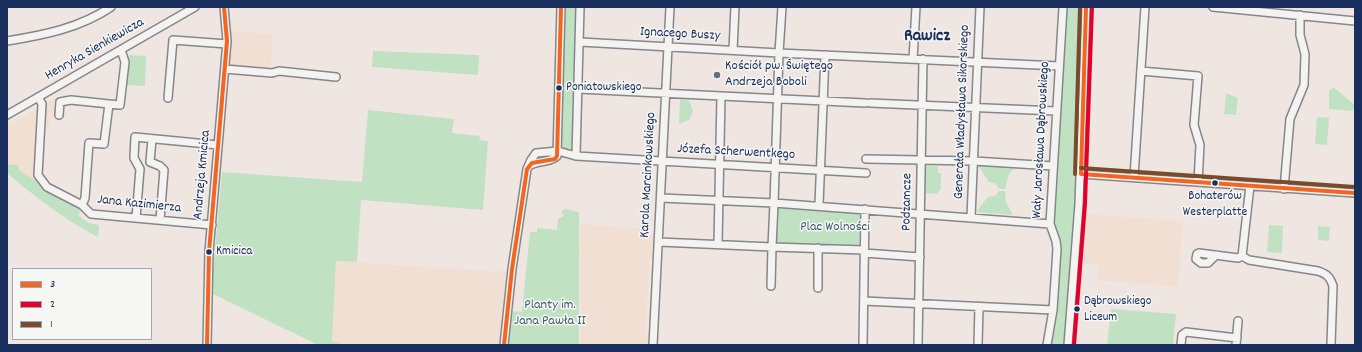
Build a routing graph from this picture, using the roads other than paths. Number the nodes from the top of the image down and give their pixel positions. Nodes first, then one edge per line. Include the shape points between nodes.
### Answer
1 (111, 7) edge
2 (196, 7) edge
3 (224, 7) edge
4 (561, 7) edge
5 (580, 7) edge
6 (670, 7) edge
7 (735, 7) edge
8 (782, 7) edge
9 (916, 7) edge
10 (980, 7) edge
11 (1063, 7) edge
12 (1086, 7) edge
13 (1145, 7) edge
14 (1213, 7) edge
15 (1262, 10) edge
16 (1300, 15) junction
17 (1355, 21) edge
18 (7, 41) edge
19 (580, 42) junction
20 (227, 44) junction
21 (669, 47) junction
22 (120, 50) junction
23 (733, 50) junction
24 (779, 53) junction
25 (825, 55) junction
26 (914, 59) junction
27 (923, 59) junction
28 (978, 62) junction
29 (1059, 66) junction
30 (224, 69) junction
31 (1140, 71) junction
32 (336, 77) dead end
33 (578, 89) junction
34 (666, 93) junction
35 (721, 96) junction
36 (38, 97) junction
37 (168, 98) dead end
38 (777, 99) junction
39 (823, 101) junction
40 (109, 104) junction
41 (922, 104) junction
42 (976, 107) junction
43 (1056, 112) junction
44 (59, 114) dead end
45 (7, 115) edge
46 (152, 139) junction
47 (218, 145) junction
48 (558, 151) junction
49 (576, 156) junction
50 (866, 159) dead end
51 (921, 160) junction
52 (974, 161) junction
53 (662, 162) junction
54 (720, 165) junction
55 (1053, 166) junction
56 (775, 168) junction
57 (821, 171) junction
58 (866, 173) dead end
59 (1080, 174) junction
60 (1134, 177) junction
61 (1198, 182) junction
62 (1250, 186) junction
63 (1284, 189) junction
64 (1355, 193) edge
65 (661, 198) junction
66 (718, 201) junction
67 (774, 203) junction
68 (82, 205) junction
69 (819, 205) junction
70 (866, 209) junction
71 (920, 213) junction
72 (971, 217) junction
73 (136, 218) junction
74 (160, 220) junction
75 (1050, 224) junction
76 (212, 225) junction
77 (659, 242) junction
78 (718, 244) junction
79 (772, 247) junction
80 (818, 248) junction
81 (864, 252) junction
82 (1216, 255) dead end
83 (1242, 256) junction
84 (920, 257) junction
85 (771, 286) dead end
86 (818, 288) dead end
87 (864, 301) junction
88 (919, 304) junction
89 (979, 307) junction
90 (1053, 310) junction
91 (1238, 321) dead end
92 (1236, 342) edge
93 (207, 345) edge
94 (504, 345) edge
95 (653, 345) edge
96 (863, 345) edge
97 (918, 345) edge
98 (978, 345) edge
99 (1047, 345) edge
100 (1068, 345) edge
101 (1181, 345) edge
102 (1331, 345) edge

1 - 18 street via 92,19 54,33
2 - 22 street, Henryka Sienkiewicza
3 - 20 street, Andrzeja Kmicica
4 - 48 street
5 - 19 street
6 - 21 street, Karola Marcinkowskiego
7 - 23 street
8 - 24 street
9 - 26 street
10 - 28 street, Generała Władysława Sikorskiego
11 - 29 street, Wały Jarosława Dąbrowskiego
12 - 59 street
13 - 31 street
14 - 15 street
15 - 16 street
16 - 17 street
16 - 63 street via 1300,35 1305,54 1303,88 1292,109
19 - 21 street, Ignacego Buszy
19 - 33 street
20 - 30 street, Andrzeja Kmicica
20 - 37 street via 173,40
21 - 23 street, Ignacego Buszy
21 - 34 street, Karola Marcinkowskiego
22 - 36 street, Henryka Sienkiewicza
22 - 40 street via 125,62 120,105
23 - 24 street, Ignacego Buszy
24 - 25 street, Ignacego Buszy
24 - 38 street
25 - 26 street, Ignacego Buszy
25 - 39 street
26 - 27 street, Ignacego Buszy
27 - 28 street, Ignacego Buszy
27 - 41 street, Podzamcze
28 - 29 street, Ignacego Buszy
28 - 42 street, Generała Władysława Sikorskiego
29 - 43 street, Wały Jarosława Dąbrowskiego
30 - 32 street
30 - 47 street, Andrzeja Kmicica
31 - 60 street
31 - 61 street via 1198,76 1194,125 1200,145
33 - 34 street
33 - 49 street
34 - 35 street
34 - 53 street, Karola Marcinkowskiego
35 - 38 street
35 - 54 street
36 - 45 street, Henryka Sienkiewicza
36 - 68 street, Jana Kazimierza via 42,104 38,175 46,187
38 - 39 street
38 - 56 street
39 - 41 street
39 - 57 street
40 - 44 street via 71,100 60,102
40 - 68 street via 104,144 89,143 85,198
41 - 42 street
41 - 51 street, Podzamcze
42 - 43 street
42 - 52 street, Generała Władysława Sikorskiego
43 - 55 street, Wały Jarosława Dąbrowskiego
46 - 47 street
46 - 73 street via 135,137 134,158 140,169
46 - 74 street via 150,162 164,170
47 - 76 street, Andrzeja Kmicica
48 - 49 street, Józefa Scherwentkego
48 - 94 street via 555,159 538,161 529,166 512,269
49 - 53 street, Józefa Scherwentkego
50 - 51 street
51 - 52 street
51 - 71 street, Podzamcze
52 - 55 street
52 - 72 street, Generała Władysława Sikorskiego
53 - 54 street, Józefa Scherwentkego
53 - 65 street, Karola Marcinkowskiego
54 - 56 street, Józefa Scherwentkego
54 - 66 street
55 - 75 street, Wały Jarosława Dąbrowskiego
56 - 57 street, Józefa Scherwentkego
56 - 67 street
57 - 58 street, Józefa Scherwentkego
57 - 69 street
59 - 60 street
59 - 100 street
60 - 61 street
61 - 62 street
62 - 63 street
62 - 83 street
63 - 64 street
65 - 66 street
65 - 77 street, Karola Marcinkowskiego
66 - 67 street
66 - 78 street
67 - 69 street
67 - 79 street
68 - 73 street, Jana Kazimierza via 91,214
69 - 70 street
70 - 71 street
70 - 81 street
71 - 72 street
71 - 84 street, Podzamcze
72 - 75 street
73 - 74 street, Jana Kazimierza
74 - 76 street, Jana Kazimierza
75 - 90 street, Wały Jarosława Dąbrowskiego via 1057,249
76 - 93 street, Andrzeja Kmicica
77 - 78 street
77 - 95 street, Karola Marcinkowskiego
78 - 79 street
79 - 80 street
79 - 85 street
80 - 81 street
80 - 86 street
81 - 84 street
81 - 87 street
82 - 83 street via 1238,258
83 - 102 street via 1249,260 1318,271 1330,278 1333,286
84 - 88 street, Podzamcze
87 - 88 street
87 - 96 street
88 - 89 street
88 - 97 street, Podzamcze
89 - 90 street
89 - 98 street
90 - 99 street, Wały Jarosława Dąbrowskiego
91 - 92 street
92 - 101 street via 1186,332 1182,334

